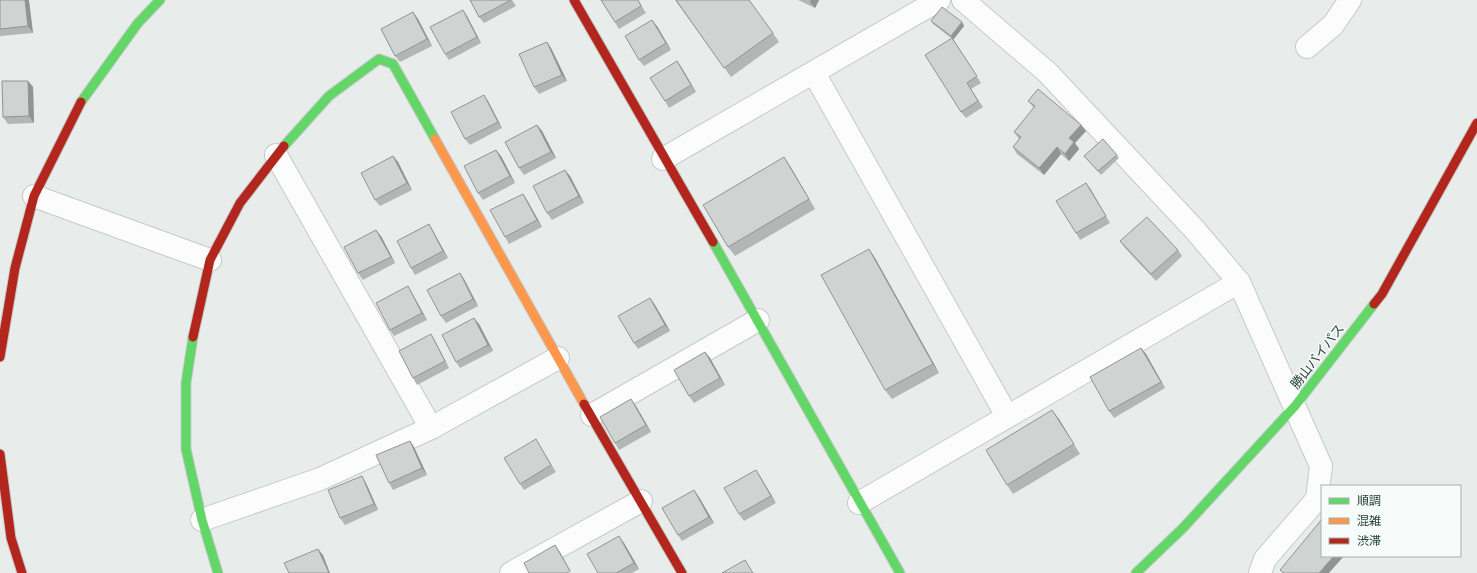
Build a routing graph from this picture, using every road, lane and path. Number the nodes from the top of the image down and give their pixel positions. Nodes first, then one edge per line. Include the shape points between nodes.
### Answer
1 (160, 0) edge
2 (574, 0) edge
3 (940, 0) edge
4 (963, 0) edge
5 (1350, 0) edge
6 (1307, 47) dead end
7 (814, 73) junction
8 (1477, 123) edge
9 (276, 155) junction
10 (664, 159) junction
11 (34, 196) junction
12 (210, 260) junction
13 (1239, 282) junction
14 (758, 320) junction
15 (0, 357) edge
16 (558, 358) junction
17 (1295, 406) junction
18 (592, 415) junction
19 (1007, 416) junction
20 (431, 428) junction
21 (0, 454) edge
22 (641, 501) junction
23 (860, 503) junction
24 (202, 520) junction
25 (22, 573) edge
26 (218, 573) edge
27 (511, 573) edge
28 (682, 573) edge
29 (900, 573) edge
30 (1136, 573) edge
31 (1260, 573) edge

1 - 11 street via 138,23 84,95
2 - 10 street
3 - 7 street
4 - 13 street via 1048,73 1195,230
5 - 6 street via 1333,25
7 - 10 street
7 - 19 street
8 - 17 street, 勝山バイパス via 1382,294
9 - 12 street via 240,203
9 - 16 street via 329,96 379,59 393,64
9 - 20 street
10 - 14 street
11 - 12 street
11 - 15 street via 15,268
12 - 24 street via 196,321 186,384 186,449
13 - 17 street
13 - 19 street
14 - 18 street
14 - 23 street
16 - 18 street
16 - 20 street
17 - 30 street, 勝山バイパス via 1183,528
17 - 31 street via 1321,466 1317,499 1265,559
18 - 22 street
19 - 23 street
20 - 24 street via 320,479
21 - 25 street via 11,538
22 - 27 street
22 - 28 street
23 - 29 street
24 - 26 street

